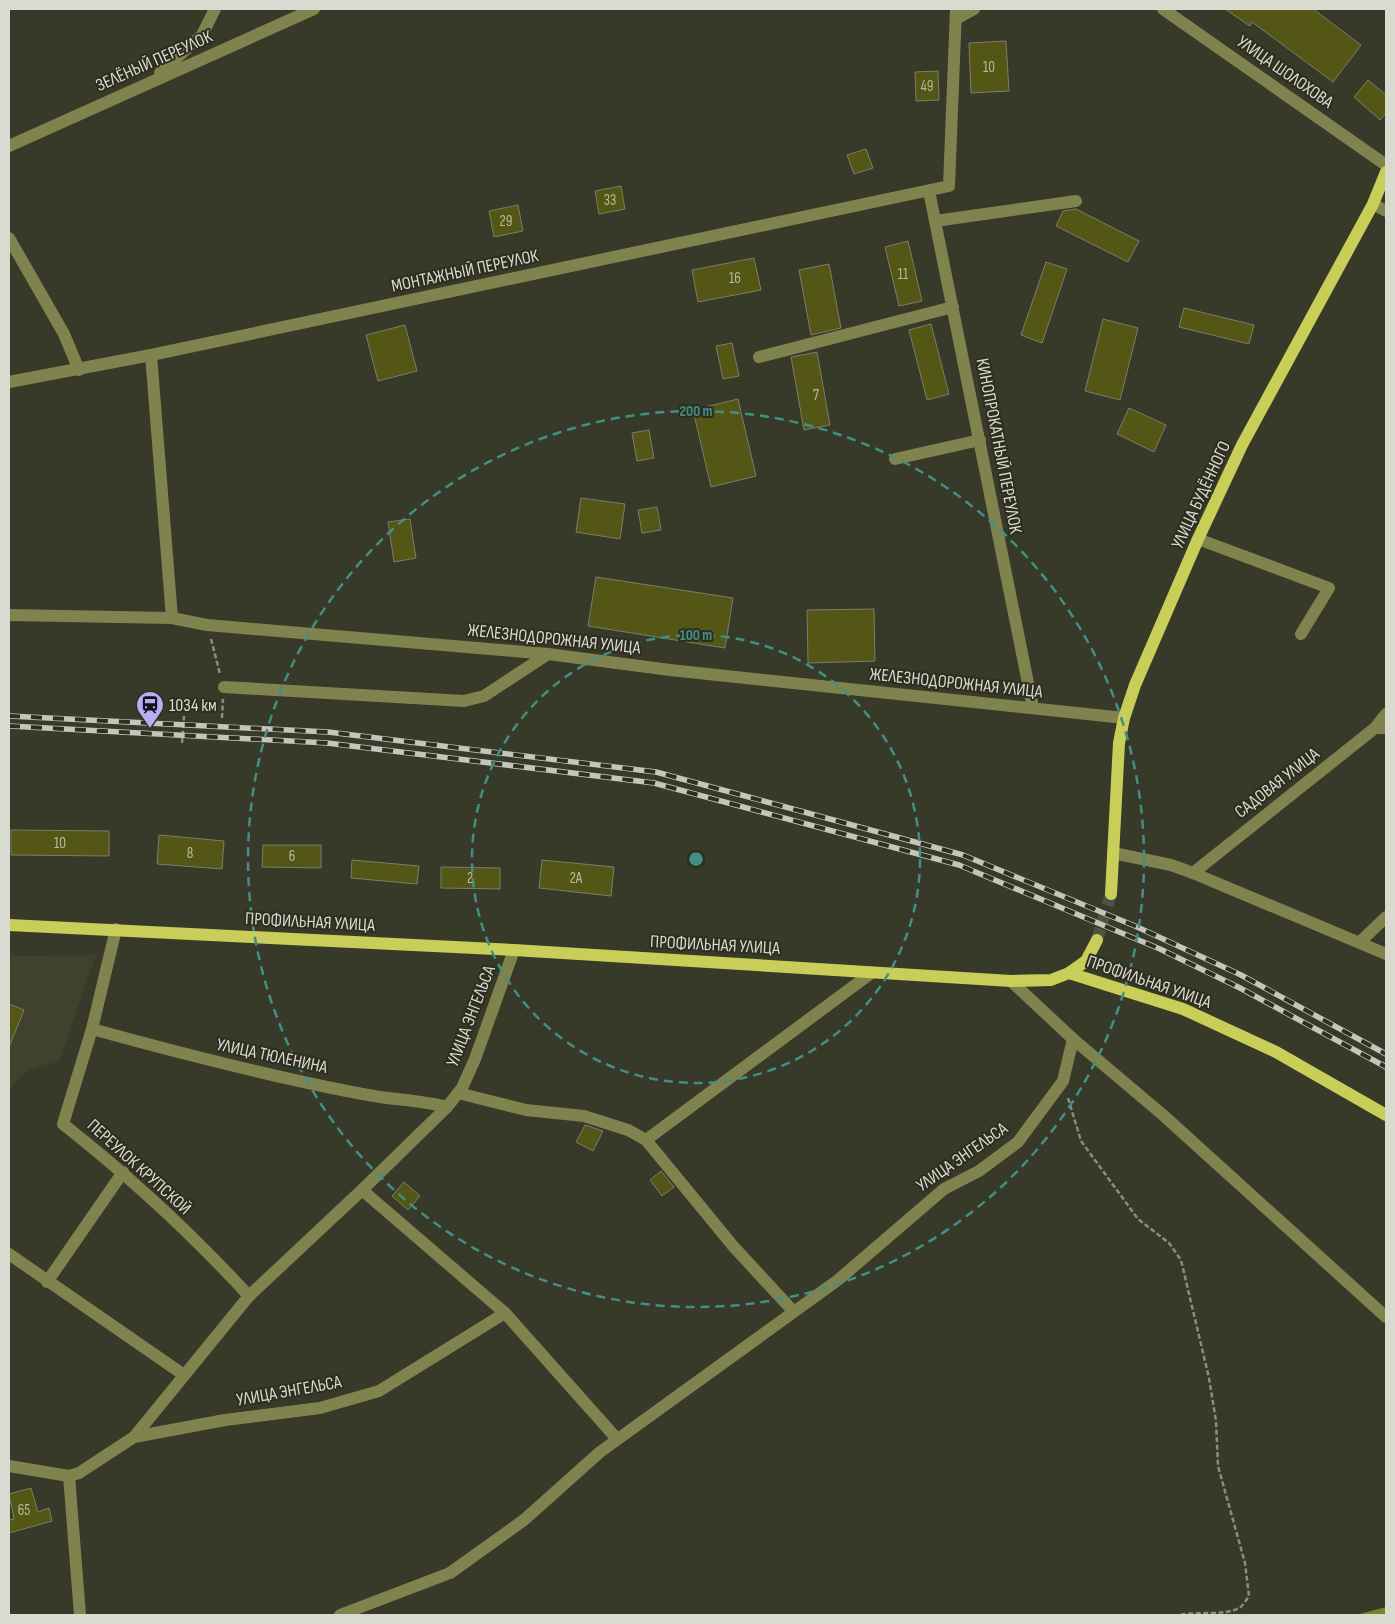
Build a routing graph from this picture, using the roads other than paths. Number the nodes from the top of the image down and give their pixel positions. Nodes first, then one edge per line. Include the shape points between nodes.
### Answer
1 (215, 9) edge
2 (314, 9) edge
3 (974, 9) edge
4 (1163, 9) edge
5 (956, 14) edge
6 (153, 80) junction
7 (9, 146) edge
8 (1386, 165) edge
9 (1386, 172) edge
10 (929, 191) junction
11 (1076, 201) dead end
12 (1373, 204) junction
13 (1386, 211) edge
14 (935, 221) junction
15 (9, 238) edge
16 (952, 307) junction
17 (151, 355) junction
18 (759, 357) dead end
19 (78, 370) junction
20 (9, 382) edge
21 (980, 440) junction
22 (895, 459) dead end
23 (1198, 539) junction
24 (9, 615) edge
25 (172, 618) junction
26 (1301, 634) dead end
27 (548, 654) junction
28 (224, 687) road end
29 (1033, 708) junction
30 (1386, 714) edge
31 (1124, 718) junction
32 (1381, 728) edge
33 (1113, 853) junction
34 (1193, 873) junction
35 (1111, 894) tunnel mouth
36 (1386, 917) edge
37 (9, 925) edge
38 (116, 929) junction
39 (1096, 940) tunnel mouth
40 (1360, 942) junction
41 (514, 950) junction
42 (1386, 954) edge
43 (870, 974) junction
44 (1069, 974) junction
45 (1011, 981) junction
46 (92, 1030) junction
47 (1074, 1039) junction
48 (458, 1093) junction
49 (447, 1107) junction
50 (1386, 1115) edge
51 (646, 1140) junction
52 (123, 1172) junction
53 (362, 1190) junction
54 (9, 1254) edge
55 (47, 1282) junction
56 (249, 1296) junction
57 (793, 1312) junction
58 (505, 1313) junction
59 (1386, 1317) edge
60 (184, 1375) junction
61 (134, 1438) junction
62 (617, 1439) junction
63 (9, 1466) edge
64 (69, 1476) junction
65 (80, 1615) edge
66 (340, 1615) edge

1 - 6 street via 202,35
2 - 6 street, ЗЕЛЁНЫЙ ПЕРЕУЛОК
3 - 5 street
4 - 8 street, УЛИЦА ШОЛОХОВА
5 - 10 street, МОНТАЖНЫЙ ПЕРЕУЛОК via 949,186
6 - 7 street, ЗЕЛЁНЫЙ ПЕРЕУЛОК
9 - 12 main road, УЛИЦА БУДЁННОГО
10 - 14 street, КИНОПРОКАТНЫЙ ПЕРЕУЛОК
10 - 17 street, МОНТАЖНЫЙ ПЕРЕУЛОК
11 - 14 street
12 - 13 street
12 - 23 main road, УЛИЦА БУДЁННОГО via 1242,446
14 - 16 street, КИНОПРОКАТНЫЙ ПЕРЕУЛОК
15 - 19 street via 64,334
16 - 18 street
16 - 21 street, КИНОПРОКАТНЫЙ ПЕРЕУЛОК
17 - 19 street, МОНТАЖНЫЙ ПЕРЕУЛОК
17 - 25 street
19 - 20 street, МОНТАЖНЫЙ ПЕРЕУЛОК
21 - 22 street
21 - 29 street, КИНОПРОКАТНЫЙ ПЕРЕУЛОК
23 - 26 street via 1329,588
23 - 31 main road, УЛИЦА БУДЁННОГО
24 - 25 street, ЖЕЛЕЗНОДОРОЖНАЯ УЛИЦА
25 - 27 street, ЖЕЛЕЗНОДОРОЖНАЯ УЛИЦА via 208,625
27 - 28 street via 484,696 464,701
27 - 29 street, ЖЕЛЕЗНОДОРОЖНАЯ УЛИЦА
29 - 31 street, ЖЕЛЕЗНОДОРОЖНАЯ УЛИЦА
30 - 32 street, САДОВАЯ УЛИЦА
31 - 33 main road, УЛИЦА БУДЁННОГО via 1116,765
32 - 34 street, САДОВАЯ УЛИЦА
33 - 34 street via 1172,865
33 - 35 main road, УЛИЦА БУДЁННОГО
34 - 40 street
36 - 40 street
37 - 38 main road, ПРОФИЛЬНАЯ УЛИЦА
38 - 41 main road, ПРОФИЛЬНАЯ УЛИЦА
38 - 46 street, ПЕРЕУЛОК КРУПСКОЙ
39 - 44 main road via 1086,961
40 - 42 street
41 - 43 main road, ПРОФИЛЬНАЯ УЛИЦА
41 - 48 street, УЛИЦА ЭНГЕЛЬСА via 475,1059
43 - 45 main road, ПРОФИЛЬНАЯ УЛИЦА
43 - 51 street
44 - 45 main road, ПРОФИЛЬНАЯ УЛИЦА via 1051,980
44 - 50 main road, ПРОФИЛЬНАЯ УЛИЦА via 1138,993 1226,1028 1276,1052
45 - 47 street
46 - 49 street, УЛИЦА ТЮЛЕНИНА via 368,1095 431,1102
46 - 52 street, ПЕРЕУЛОК КРУПСКОЙ via 63,1124
47 - 57 street, УЛИЦА ЭНГЕЛЬСА via 1062,1081 1018,1142 979,1170 944,1189 838,1280
47 - 59 street
48 - 49 street, УЛИЦА ЭНГЕЛЬСА
48 - 51 street, УЛИЦА ЭНГЕЛЬСА via 526,1110 584,1116 628,1130
49 - 53 street, УЛИЦА ЭНГЕЛЬСА
51 - 57 street, УЛИЦА ЭНГЕЛЬСА via 733,1246
52 - 55 street
52 - 56 street, ПЕРЕУЛОК КРУПСКОЙ
53 - 56 street
53 - 58 street
54 - 55 street
55 - 60 street
56 - 60 street
57 - 62 street, УЛИЦА ЭНГЕЛЬСА
58 - 61 street, УЛИЦА ЭНГЕЛЬСА via 379,1391 320,1408 225,1420
58 - 62 street
60 - 61 street
61 - 64 street, УЛИЦА ЭНГЕЛЬСА
62 - 66 street, УЛИЦА ЭНГЕЛЬСА via 524,1520 450,1573
63 - 64 street
64 - 65 street

